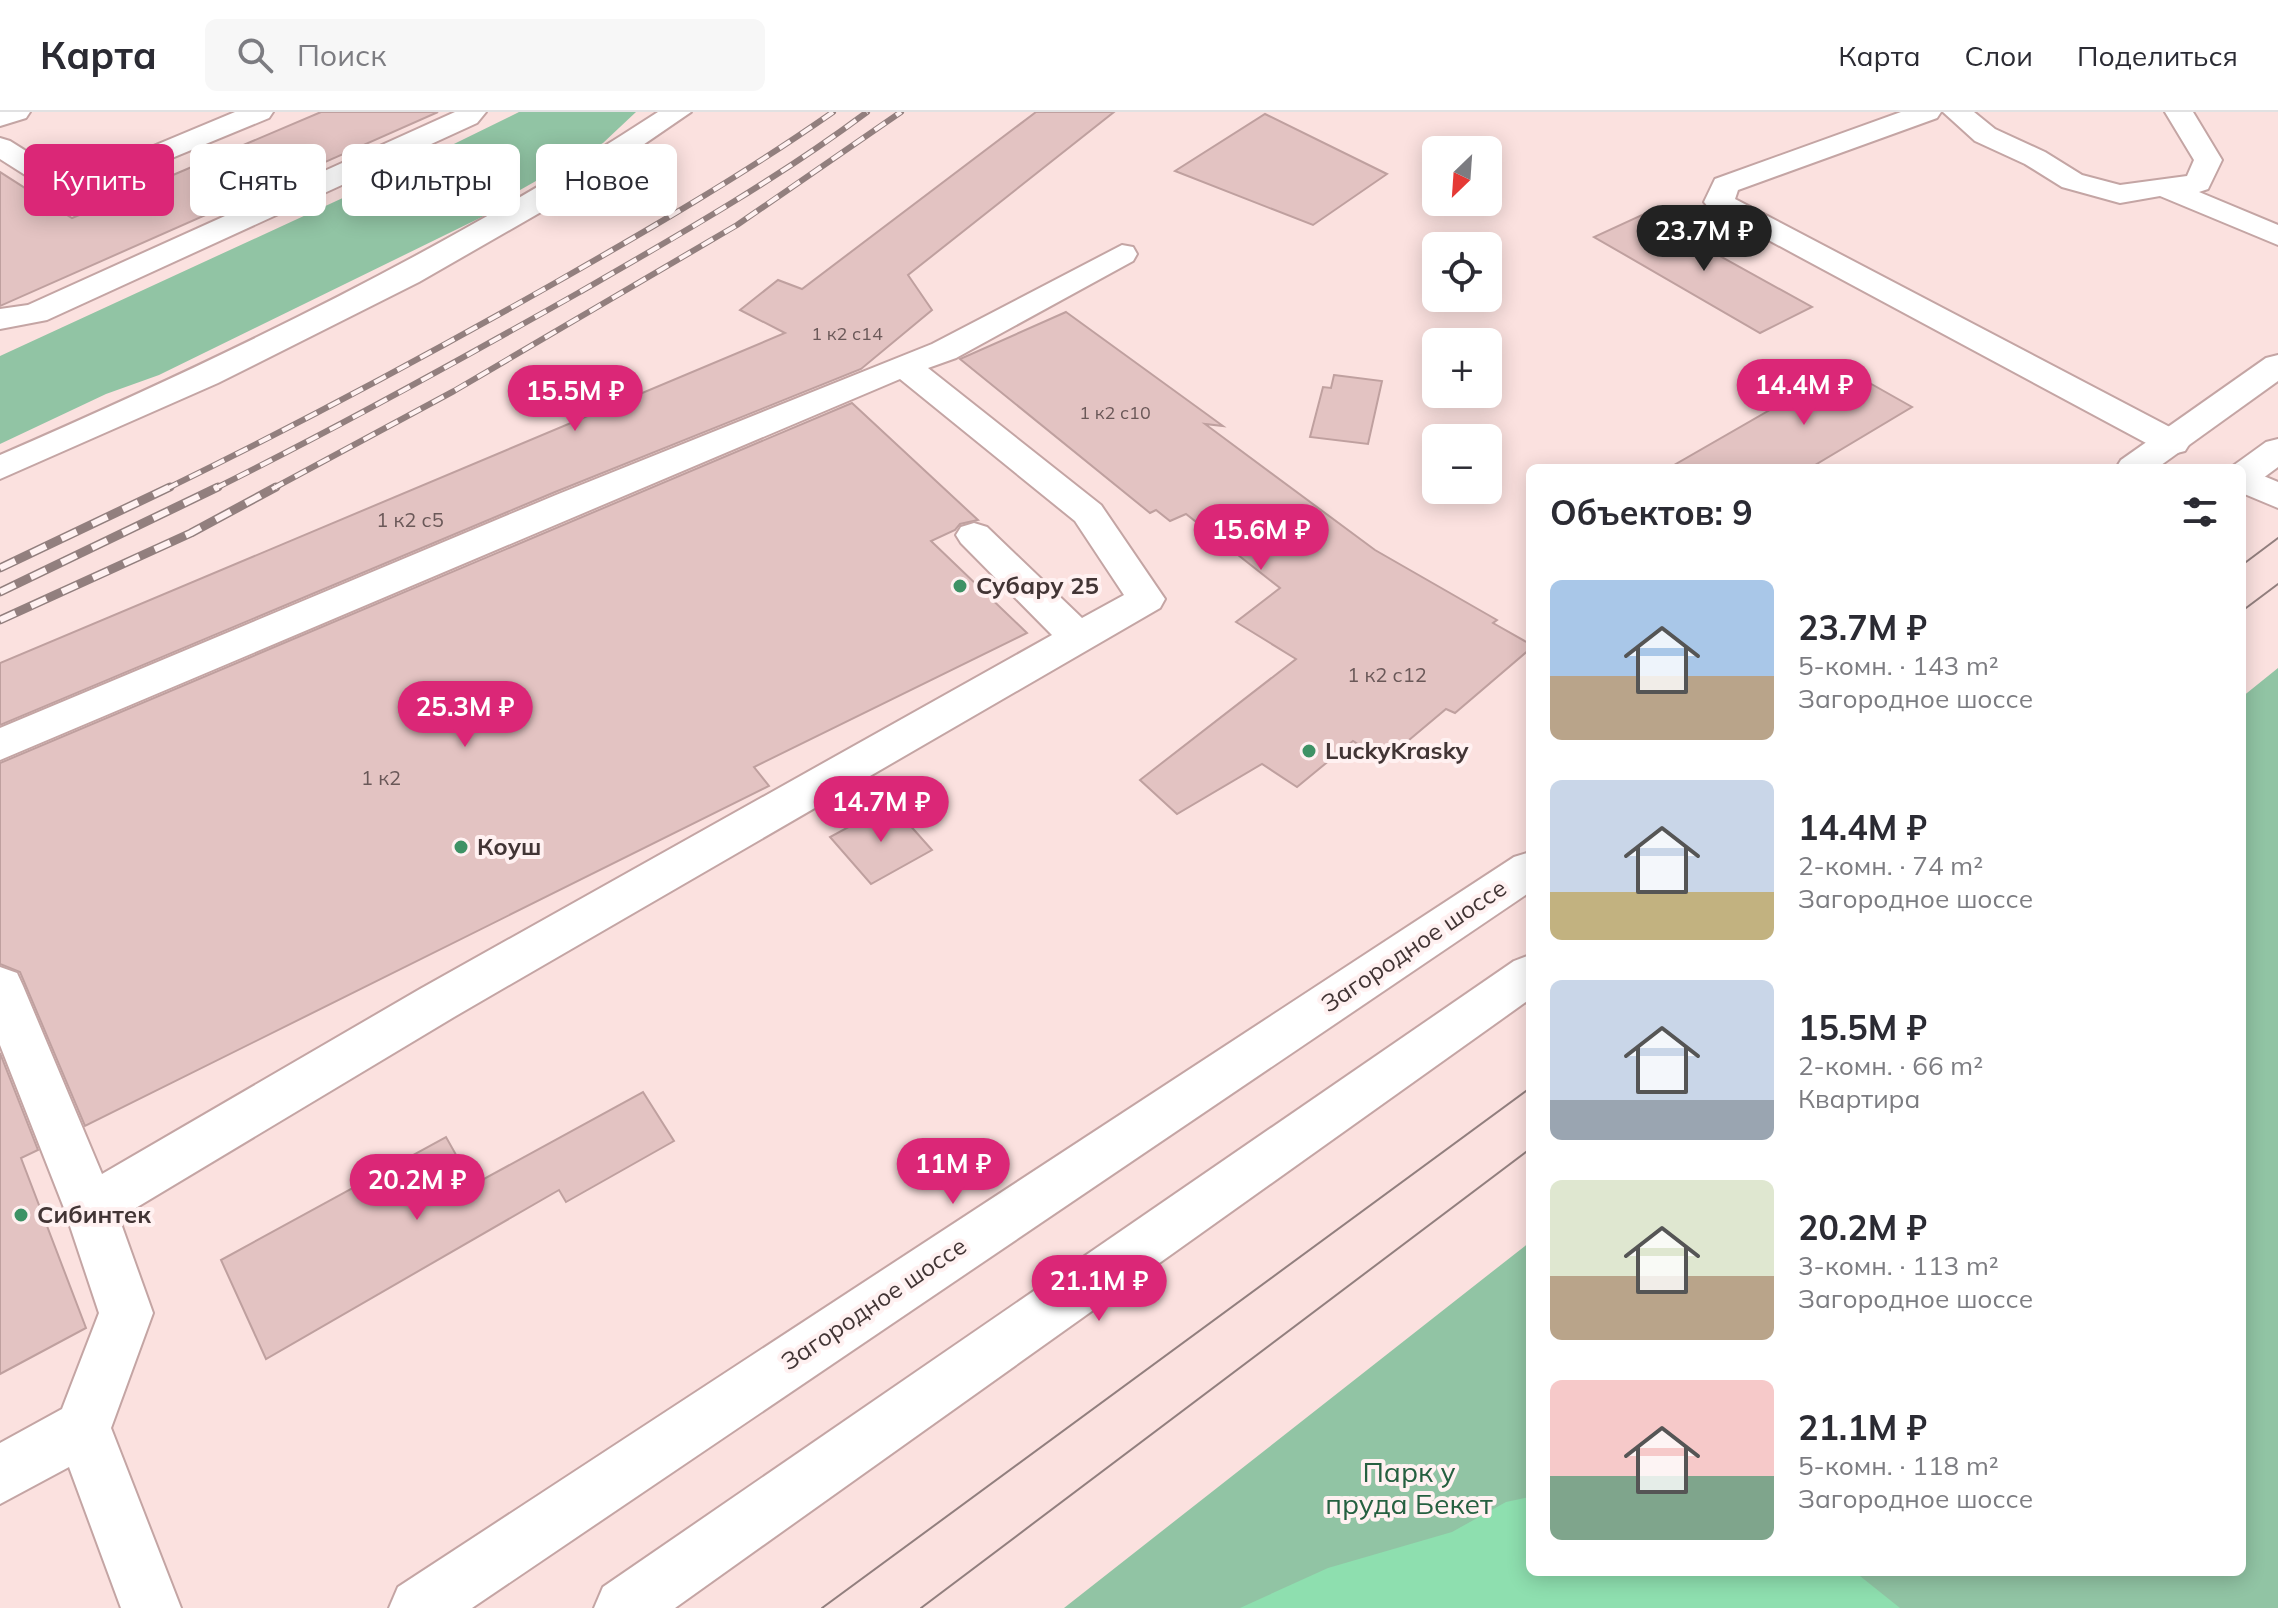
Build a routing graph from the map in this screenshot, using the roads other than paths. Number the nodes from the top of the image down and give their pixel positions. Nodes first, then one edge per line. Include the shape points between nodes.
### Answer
1 (16, 112) edge
2 (259, 112) edge
3 (472, 112) edge
4 (677, 112) edge
5 (1927, 112) edge
6 (1957, 112) edge
7 (2179, 112) edge
8 (0, 118) edge
9 (0, 147) edge
10 (2163, 187) junction
11 (2278, 236) edge
12 (1122, 254) dead end
13 (0, 319) edge
14 (2278, 365) edge
15 (904, 366) junction
16 (2173, 443) junction
17 (2278, 450) edge
18 (2140, 464) edge
19 (0, 468) edge
20 (2246, 474) edge
21 (2246, 479) edge
22 (2278, 497) edge
23 (974, 535) dead end
24 (1080, 639) junction
25 (0, 745) edge
26 (1526, 872) edge
27 (1526, 977) edge
28 (0, 986) edge
29 (90, 1208) junction
30 (83, 1428) junction
31 (0, 1475) edge
32 (151, 1608) edge
33 (419, 1608) edge
34 (624, 1608) edge

1 - 8 main road
2 - 9 main road via 70,191
3 - 13 main road via 36,313
4 - 19 main road via 540,201 421,267 202,380
5 - 16 main road via 1725,185 1719,202
6 - 10 main road via 1985,135 2072,181 2120,194
7 - 10 main road via 2208,160 2198,183
10 - 11 main road
12 - 15 main road via 944,351
14 - 16 main road
15 - 24 main road via 1088,513 1146,599
15 - 25 main road
16 - 18 main road
17 - 20 main road
21 - 22 main road
23 - 24 main road
24 - 29 main road via 437,1003
26 - 33 main road, Загородное шоссе
27 - 34 main road
28 - 29 main road
29 - 30 main road via 126,1313
30 - 31 main road
30 - 32 main road

